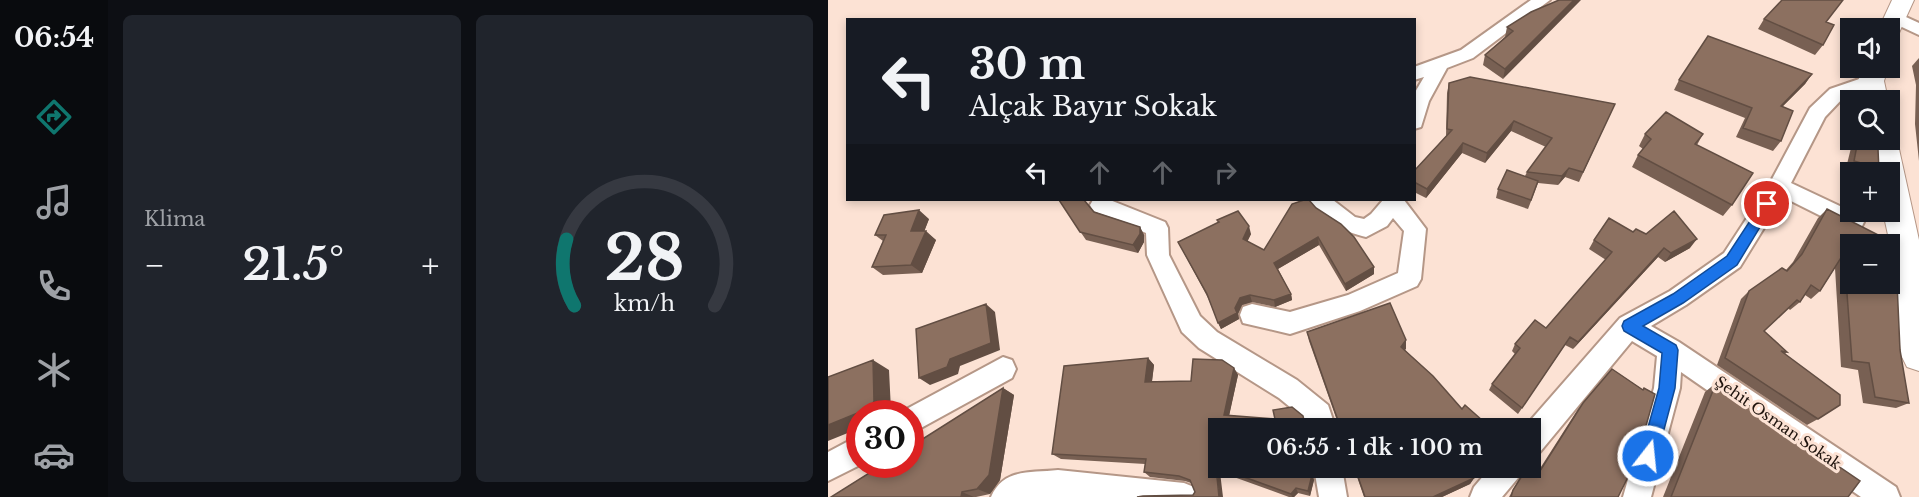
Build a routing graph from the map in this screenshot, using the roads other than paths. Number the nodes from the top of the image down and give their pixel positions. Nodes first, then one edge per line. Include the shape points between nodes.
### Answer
1 (1542, 0) edge
2 (1896, 16) edge
3 (1919, 30) edge
4 (1441, 63) junction
5 (1416, 73) edge
6 (1874, 83) edge
7 (1416, 115) edge
8 (1779, 186) junction
9 (1320, 201) edge
10 (1394, 201) edge
11 (1101, 206) dead end
12 (1875, 234) edge
13 (1900, 267) edge
14 (1252, 315) dead end
15 (1629, 326) junction
16 (1670, 350) junction
17 (1919, 355) edge
18 (1004, 369) dead end
19 (924, 413) edge
20 (1320, 418) edge
21 (1541, 429) edge
22 (846, 457) edge
23 (828, 467) edge
24 (1330, 478) edge
25 (1500, 478) edge
26 (1059, 491) edge
27 (1005, 497) edge
28 (1184, 497) edge
29 (1333, 497) edge
30 (1484, 497) edge
31 (1637, 497) edge
32 (1886, 497) edge

1 - 4 street via 1467,54
2 - 3 street
4 - 5 street
4 - 7 street
6 - 8 street via 1837,93 1817,113
8 - 12 street
8 - 15 street via 1732,260
9 - 10 street via 1349,224 1366,228 1379,220
10 - 14 street via 1415,229 1409,279 1290,323
11 - 20 street via 1157,228 1158,255 1191,324 1208,340 1288,389
13 - 17 street
15 - 16 street, Şehit Osman Sokak
15 - 21 street
16 - 31 street via 1667,388
16 - 32 street, Şehit Osman Sokak
18 - 19 street
22 - 23 street
24 - 29 street
25 - 30 street
26 - 27 street via 1012,489
26 - 28 street

